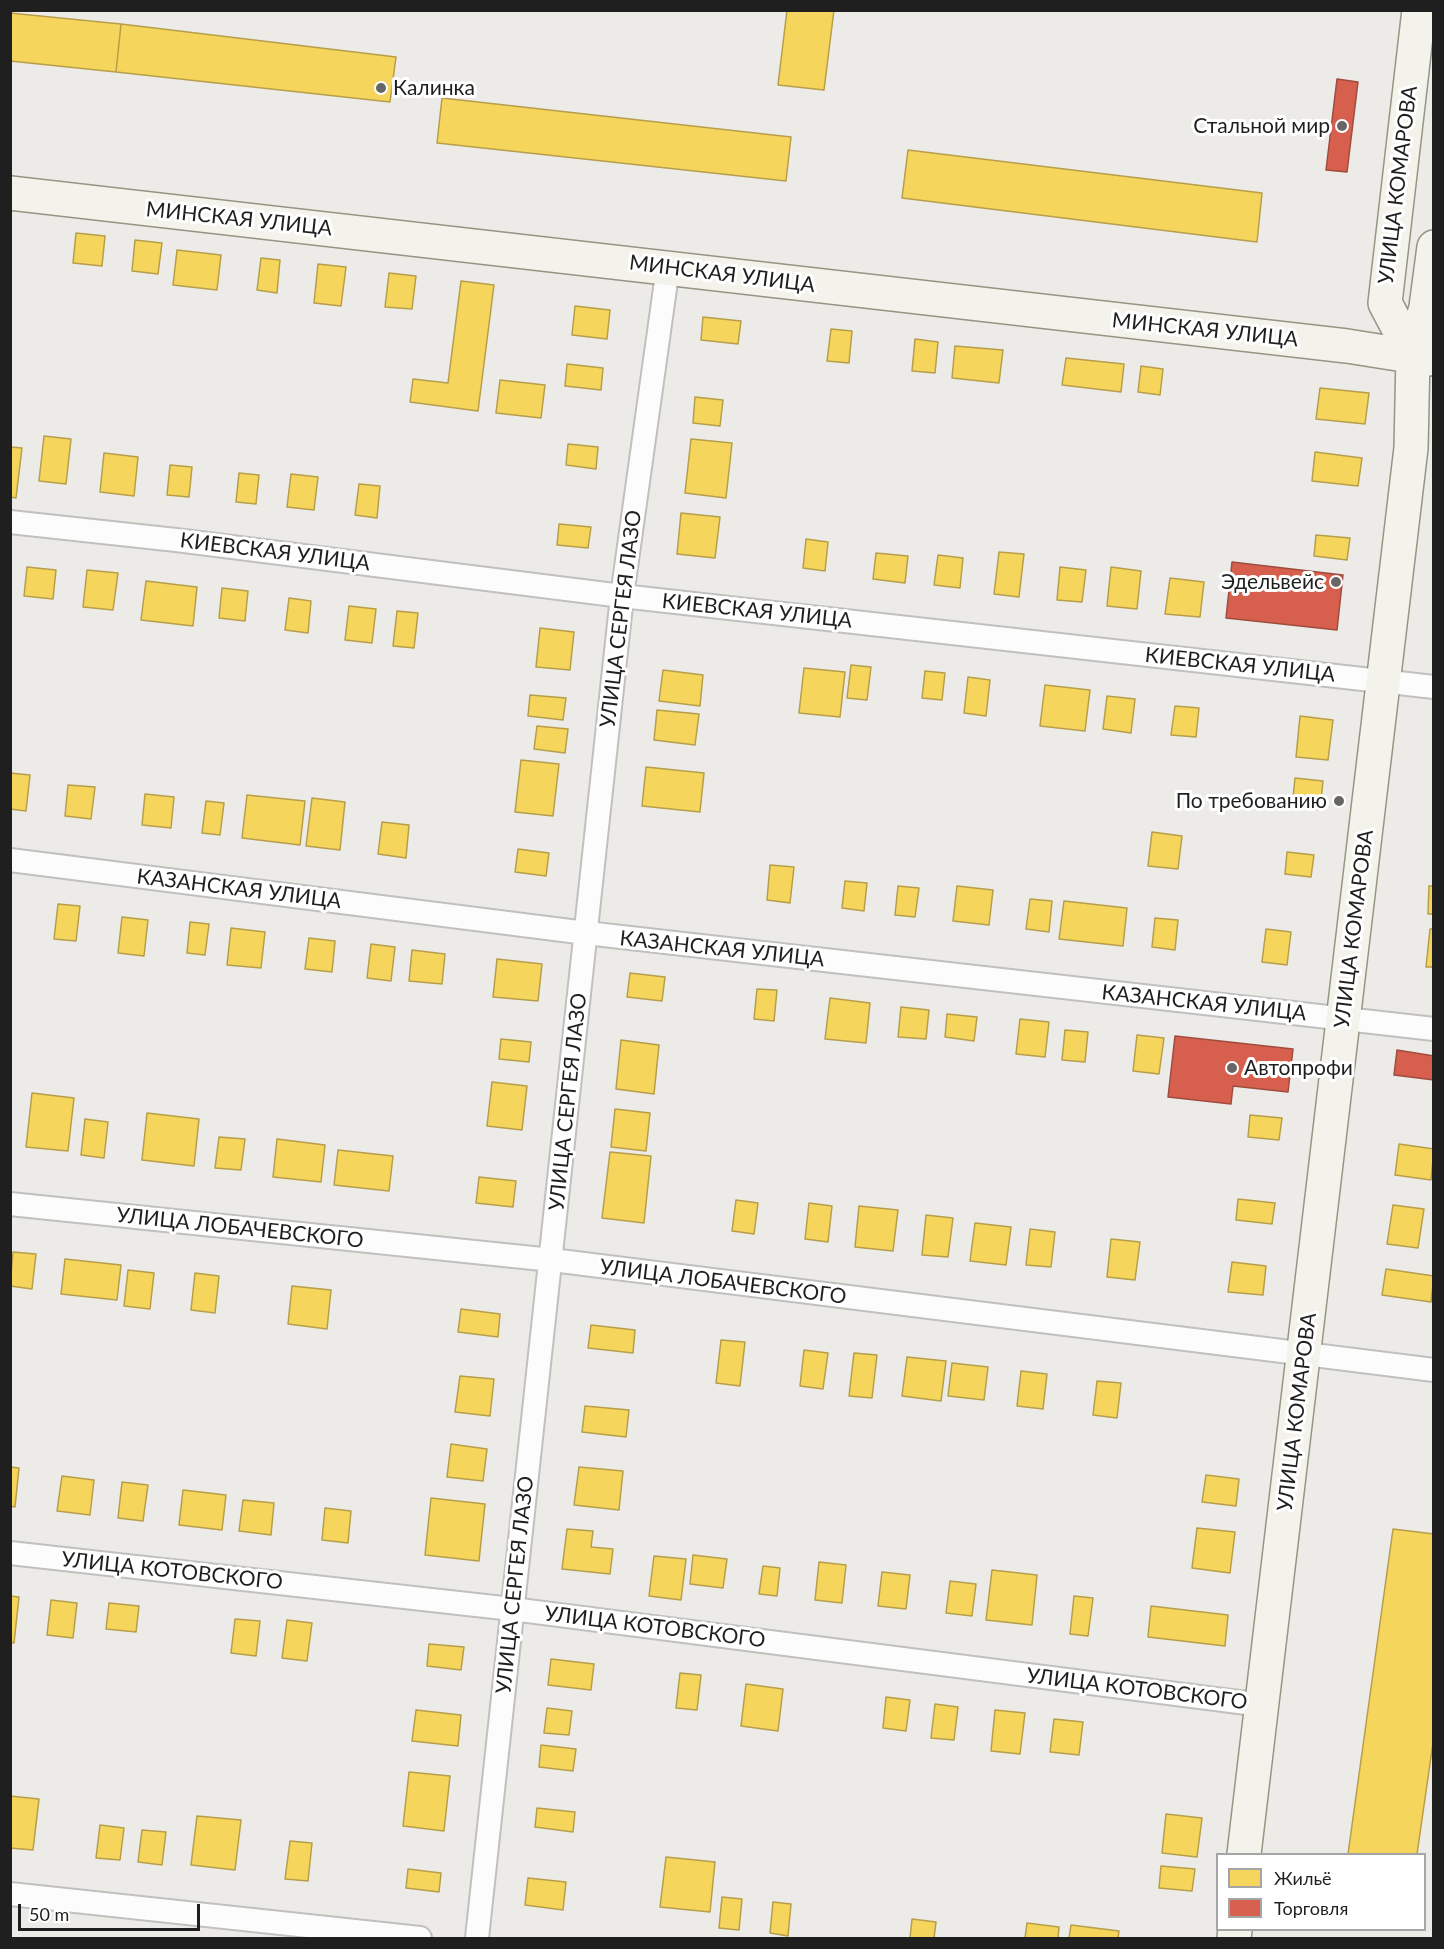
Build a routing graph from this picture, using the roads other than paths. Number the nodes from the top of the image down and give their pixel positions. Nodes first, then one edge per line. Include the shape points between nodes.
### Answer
1 (1419, 10) edge
2 (10, 193) edge
3 (1434, 247) edge
4 (668, 267) junction
5 (1423, 358) edge
6 (10, 522) edge
7 (622, 596) junction
8 (1383, 681) junction
9 (1434, 687) edge
10 (10, 860) edge
11 (586, 933) junction
12 (1343, 1019) junction
13 (1434, 1029) edge
14 (10, 1204) edge
15 (552, 1260) junction
16 (1303, 1354) junction
17 (1434, 1370) edge
18 (10, 1553) edge
19 (512, 1609) junction
20 (1262, 1704) junction
21 (1244, 1853) edge
22 (10, 1894) edge
23 (420, 1938) edge
24 (477, 1938) edge

1 - 5 main road, УЛИЦА КОМАРОВА via 1384,303
2 - 4 main road, МИНСКАЯ УЛИЦА
3 - 5 main road
4 - 5 main road, МИНСКАЯ УЛИЦА
4 - 7 street, УЛИЦА СЕРГЕЯ ЛАЗО
5 - 8 main road, УЛИЦА КОМАРОВА
6 - 7 street, КИЕВСКАЯ УЛИЦА
7 - 8 street, КИЕВСКАЯ УЛИЦА
7 - 11 street, УЛИЦА СЕРГЕЯ ЛАЗО
8 - 9 street, КИЕВСКАЯ УЛИЦА
8 - 12 main road, УЛИЦА КОМАРОВА
10 - 11 street, КАЗАНСКАЯ УЛИЦА
11 - 12 street, КАЗАНСКАЯ УЛИЦА
11 - 15 street, УЛИЦА СЕРГЕЯ ЛАЗО
12 - 13 street, КАЗАНСКАЯ УЛИЦА
12 - 16 main road, УЛИЦА КОМАРОВА
14 - 15 street, УЛИЦА ЛОБАЧЕВСКОГО
15 - 16 street, УЛИЦА ЛОБАЧЕВСКОГО
15 - 19 street, УЛИЦА СЕРГЕЯ ЛАЗО
16 - 17 street, УЛИЦА ЛОБАЧЕВСКОГО
16 - 20 main road, УЛИЦА КОМАРОВА
18 - 19 street, УЛИЦА КОТОВСКОГО
19 - 20 street, УЛИЦА КОТОВСКОГО
19 - 24 street, УЛИЦА СЕРГЕЯ ЛАЗО
20 - 21 main road, УЛИЦА КОМАРОВА
22 - 23 street

